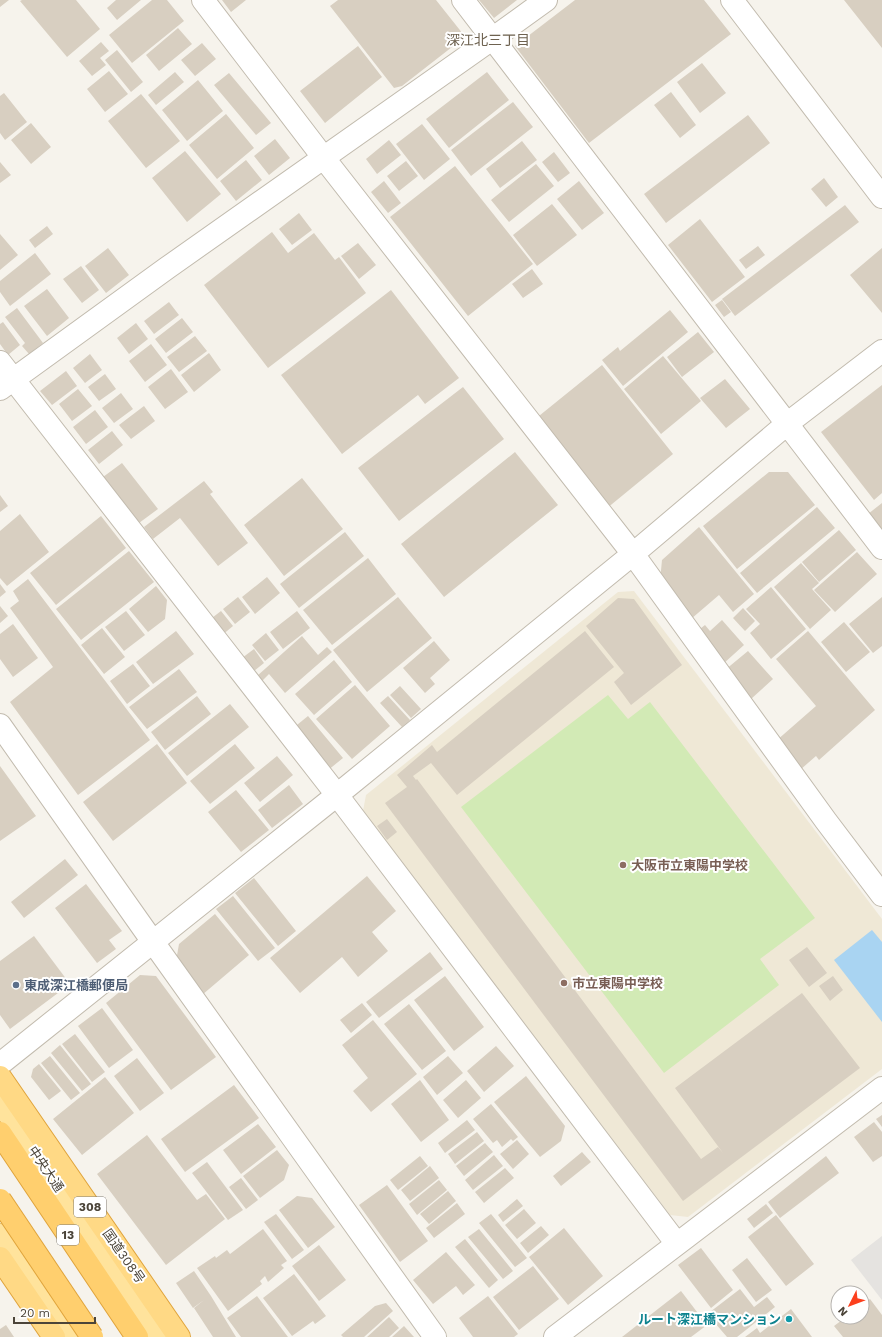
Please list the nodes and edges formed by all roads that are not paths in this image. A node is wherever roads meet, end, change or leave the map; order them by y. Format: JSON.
{"nodes":[{"id":1,"x":203,"y":0,"type":"edge"},
{"id":2,"x":463,"y":0,"type":"edge"},
{"id":3,"x":546,"y":0,"type":"edge"},
{"id":4,"x":732,"y":0,"type":"edge"},
{"id":5,"x":492,"y":39,"type":"junction"},
{"id":6,"x":323,"y":157,"type":"junction"},
{"id":7,"x":882,"y":197,"type":"edge"},
{"id":8,"x":882,"y":351,"type":"edge"},
{"id":9,"x":0,"y":362,"type":"edge"},
{"id":10,"x":7,"y":385,"type":"edge"},
{"id":11,"x":788,"y":423,"type":"junction"},
{"id":12,"x":882,"y":548,"type":"edge"},
{"id":13,"x":632,"y":554,"type":"junction"},
{"id":14,"x":0,"y":725,"type":"edge"},
{"id":15,"x":337,"y":795,"type":"junction"},
{"id":16,"x":882,"y":896,"type":"edge"},
{"id":17,"x":152,"y":942,"type":"junction"},
{"id":18,"x":0,"y":1064,"type":"edge"},
{"id":19,"x":0,"y":1077,"type":"edge"},
{"id":20,"x":882,"y":1088,"type":"edge"},
{"id":21,"x":0,"y":1101,"type":"edge"},
{"id":22,"x":0,"y":1133,"type":"edge"},
{"id":23,"x":0,"y":1200,"type":"edge"},
{"id":24,"x":0,"y":1235,"type":"edge"},
{"id":25,"x":677,"y":1244,"type":"junction"},
{"id":26,"x":0,"y":1258,"type":"edge"},
{"id":27,"x":54,"y":1337,"type":"edge"},
{"id":28,"x":67,"y":1337,"type":"edge"},
{"id":29,"x":92,"y":1337,"type":"edge"},
{"id":30,"x":137,"y":1337,"type":"edge"},
{"id":31,"x":157,"y":1337,"type":"edge"},
{"id":32,"x":179,"y":1337,"type":"edge"},
{"id":33,"x":435,"y":1337,"type":"edge"},
{"id":34,"x":555,"y":1337,"type":"edge"}],
"edges":[{"from":1,"to":6,"type":"street"},
{"from":2,"to":5,"type":"street"},
{"from":3,"to":5,"type":"street"},
{"from":4,"to":7,"type":"street"},
{"from":5,"to":6,"type":"street"},
{"from":5,"to":11,"type":"street"},
{"from":6,"to":10,"type":"street"},
{"from":6,"to":13,"type":"street"},
{"from":8,"to":11,"type":"street"},
{"from":9,"to":10,"type":"street"},
{"from":10,"to":15,"type":"street"},
{"from":11,"to":12,"type":"street"},
{"from":11,"to":13,"type":"street"},
{"from":13,"to":15,"type":"street"},
{"from":13,"to":16,"type":"street"},
{"from":14,"to":17,"type":"street"},
{"from":15,"to":17,"type":"street"},
{"from":15,"to":25,"type":"street"},
{"from":17,"to":18,"type":"street"},
{"from":17,"to":33,"type":"street"},
{"from":19,"to":32,"type":"highway","name":"国道308号","number":"308"},
{"from":20,"to":25,"type":"street"},
{"from":21,"to":31,"type":"main road","name":"中央大通"},
{"from":22,"to":30,"type":"highway","number":"13"},
{"from":23,"to":29,"type":"highway","bridge":true},
{"from":24,"to":28,"type":"main road"},
{"from":25,"to":34,"type":"street"},
{"from":26,"to":27,"type":"highway"}]}
